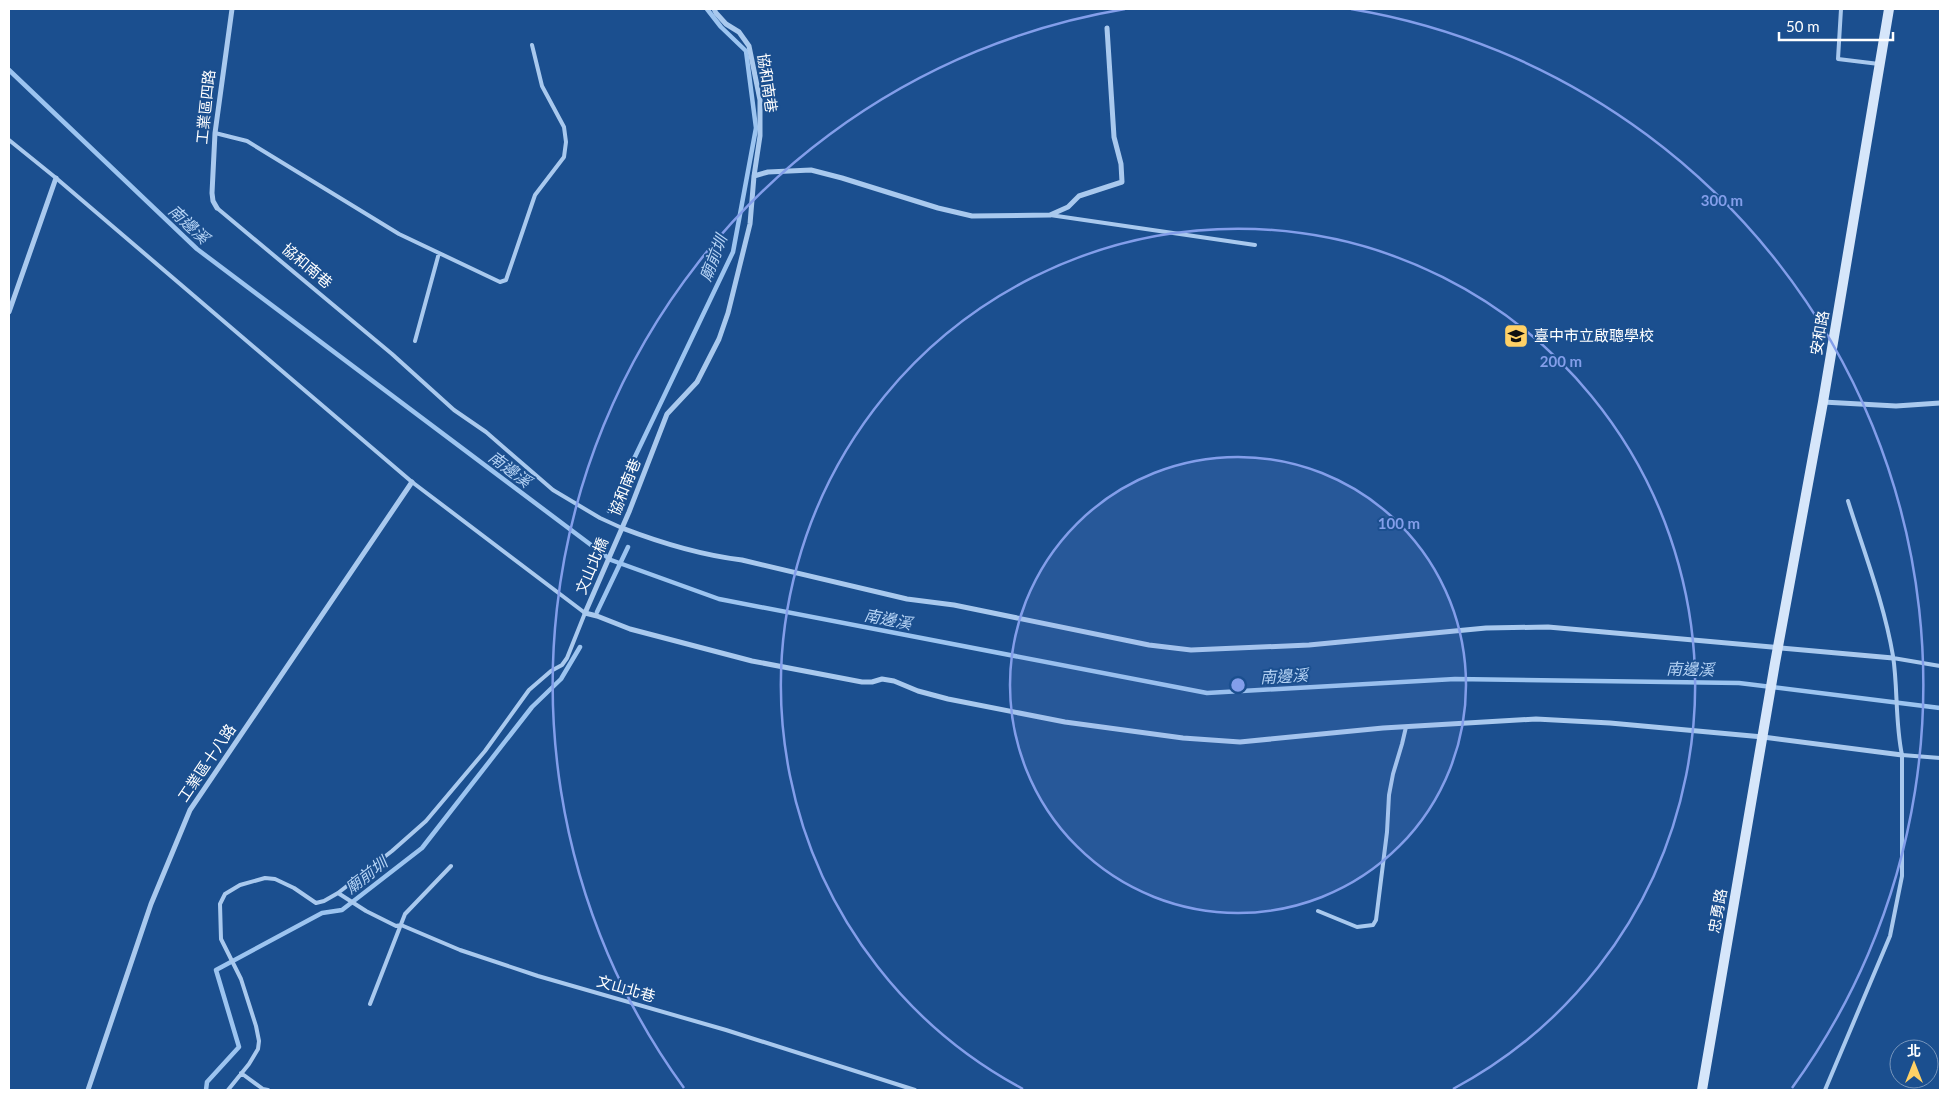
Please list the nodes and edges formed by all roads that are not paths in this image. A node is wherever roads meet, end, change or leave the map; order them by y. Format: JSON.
{"nodes":[{"id":1,"x":232,"y":9,"type":"edge"},
{"id":2,"x":714,"y":9,"type":"edge"},
{"id":3,"x":1841,"y":9,"type":"edge"},
{"id":4,"x":1889,"y":9,"type":"edge"},
{"id":5,"x":1107,"y":28,"type":"dead end"},
{"id":6,"x":532,"y":45,"type":"dead end"},
{"id":7,"x":1879,"y":64,"type":"junction"},
{"id":8,"x":215,"y":133,"type":"junction"},
{"id":9,"x":9,"y":140,"type":"edge"},
{"id":10,"x":754,"y":176,"type":"junction"},
{"id":11,"x":56,"y":178,"type":"junction"},
{"id":12,"x":217,"y":208,"type":"joint"},
{"id":13,"x":1050,"y":215,"type":"junction"},
{"id":14,"x":1255,"y":245,"type":"dead end"},
{"id":15,"x":439,"y":253,"type":"junction"},
{"id":16,"x":9,"y":312,"type":"edge"},
{"id":17,"x":415,"y":341,"type":"dead end"},
{"id":18,"x":1823,"y":402,"type":"junction"},
{"id":19,"x":1940,"y":403,"type":"edge"},
{"id":20,"x":412,"y":482,"type":"junction"},
{"id":21,"x":1848,"y":502,"type":"dead end"},
{"id":22,"x":622,"y":528,"type":"junction"},
{"id":23,"x":585,"y":613,"type":"junction"},
{"id":24,"x":1778,"y":647,"type":"junction"},
{"id":25,"x":1893,"y":658,"type":"junction"},
{"id":26,"x":1776,"y":662,"type":"joint"},
{"id":27,"x":1940,"y":666,"type":"edge"},
{"id":28,"x":1406,"y":727,"type":"junction"},
{"id":29,"x":1763,"y":737,"type":"junction"},
{"id":30,"x":1902,"y":755,"type":"junction"},
{"id":31,"x":1940,"y":758,"type":"edge"},
{"id":32,"x":451,"y":866,"type":"dead end"},
{"id":33,"x":338,"y":893,"type":"junction"},
{"id":34,"x":1318,"y":911,"type":"dead end"},
{"id":35,"x":401,"y":925,"type":"junction"},
{"id":36,"x":370,"y":1004,"type":"dead end"},
{"id":37,"x":241,"y":1073,"type":"junction"},
{"id":38,"x":88,"y":1090,"type":"edge"},
{"id":39,"x":228,"y":1090,"type":"edge"},
{"id":40,"x":268,"y":1090,"type":"edge"},
{"id":41,"x":915,"y":1090,"type":"edge"},
{"id":42,"x":1702,"y":1090,"type":"edge"},
{"id":43,"x":1825,"y":1090,"type":"edge"}],
"edges":[{"from":1,"to":8,"type":"street","name":"工業區四路"},
{"from":2,"to":10,"type":"street","name":"協和南巷"},
{"from":3,"to":7,"type":"lane"},
{"from":4,"to":7,"type":"main road","name":"安和路"},
{"from":5,"to":13,"type":"street"},
{"from":6,"to":15,"type":"lane"},
{"from":7,"to":18,"type":"main road","name":"安和路"},
{"from":8,"to":12,"type":"street","name":"工業區四路"},
{"from":8,"to":15,"type":"lane"},
{"from":9,"to":11,"type":"lane"},
{"from":10,"to":13,"type":"street"},
{"from":10,"to":22,"type":"street","name":"協和南巷"},
{"from":11,"to":16,"type":"street"},
{"from":11,"to":20,"type":"lane"},
{"from":12,"to":22,"type":"lane","name":"協和南巷"},
{"from":13,"to":14,"type":"lane"},
{"from":15,"to":17,"type":"lane"},
{"from":18,"to":19,"type":"street"},
{"from":18,"to":24,"type":"main road","name":"安和路"},
{"from":20,"to":23,"type":"lane"},
{"from":20,"to":38,"type":"street","name":"工業區十八路"},
{"from":21,"to":25,"type":"lane"},
{"from":22,"to":23,"type":"street","name":"文山北橋"},
{"from":22,"to":24,"type":"street"},
{"from":23,"to":28,"type":"street"},
{"from":23,"to":33,"type":"lane"},
{"from":24,"to":25,"type":"street"},
{"from":24,"to":26,"type":"main road","name":"安和路"},
{"from":25,"to":27,"type":"lane"},
{"from":25,"to":30,"type":"lane"},
{"from":26,"to":29,"type":"main road","name":"忠勇路"},
{"from":28,"to":29,"type":"street"},
{"from":28,"to":34,"type":"lane"},
{"from":29,"to":30,"type":"street"},
{"from":29,"to":42,"type":"main road","name":"忠勇路"},
{"from":30,"to":31,"type":"lane"},
{"from":30,"to":43,"type":"lane"},
{"from":32,"to":35,"type":"lane"},
{"from":33,"to":35,"type":"lane","name":"文山北巷"},
{"from":33,"to":37,"type":"lane"},
{"from":35,"to":36,"type":"lane"},
{"from":35,"to":41,"type":"lane","name":"文山北巷"},
{"from":37,"to":39,"type":"lane"},
{"from":37,"to":40,"type":"lane"}]}
